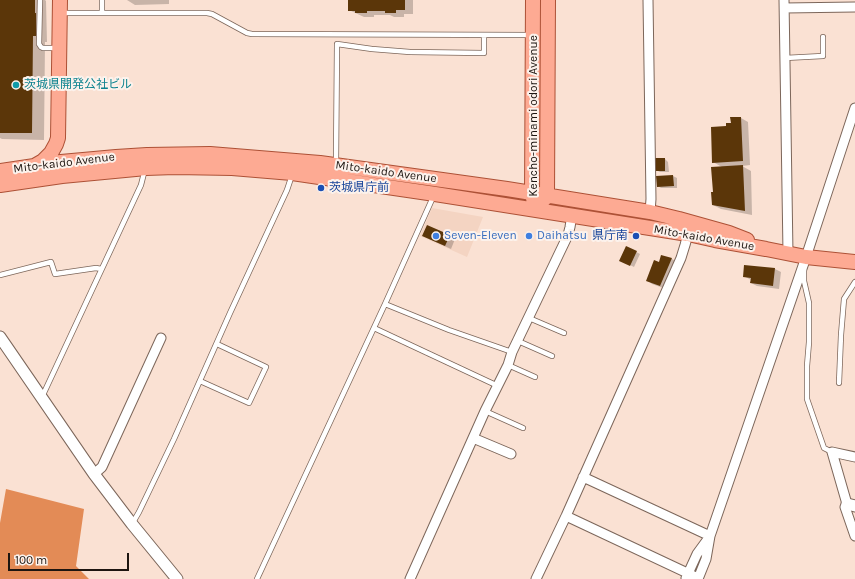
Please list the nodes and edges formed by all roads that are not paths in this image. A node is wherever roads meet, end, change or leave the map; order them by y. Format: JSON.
{"nodes":[{"id":1,"x":40,"y":0,"type":"edge"},
{"id":2,"x":102,"y":0,"type":"edge"},
{"id":3,"x":533,"y":0,"type":"edge"},
{"id":4,"x":548,"y":0,"type":"edge"},
{"id":5,"x":648,"y":0,"type":"edge"},
{"id":6,"x":785,"y":4,"type":"edge"},
{"id":7,"x":60,"y":6,"type":"edge"},
{"id":8,"x":855,"y":7,"type":"edge"},
{"id":9,"x":102,"y":13,"type":"junction"},
{"id":10,"x":484,"y":35,"type":"junction"},
{"id":11,"x":533,"y":35,"type":"junction"},
{"id":12,"x":824,"y":37,"type":"dead end"},
{"id":13,"x":59,"y":48,"type":"junction"},
{"id":14,"x":785,"y":58,"type":"junction"},
{"id":15,"x":855,"y":108,"type":"edge"},
{"id":16,"x":58,"y":138,"type":"junction"},
{"id":17,"x":87,"y":159,"type":"junction"},
{"id":18,"x":336,"y":165,"type":"junction"},
{"id":19,"x":34,"y":166,"type":"junction"},
{"id":20,"x":146,"y":168,"type":"junction"},
{"id":21,"x":309,"y":169,"type":"junction"},
{"id":22,"x":0,"y":171,"type":"edge"},
{"id":23,"x":292,"y":174,"type":"junction"},
{"id":24,"x":0,"y":185,"type":"edge"},
{"id":25,"x":435,"y":194,"type":"junction"},
{"id":26,"x":532,"y":194,"type":"junction"},
{"id":27,"x":547,"y":196,"type":"junction"},
{"id":28,"x":536,"y":210,"type":"junction"},
{"id":29,"x":650,"y":212,"type":"junction"},
{"id":30,"x":572,"y":216,"type":"junction"},
{"id":31,"x":688,"y":234,"type":"junction"},
{"id":32,"x":766,"y":249,"type":"junction"},
{"id":33,"x":788,"y":253,"type":"junction"},
{"id":34,"x":805,"y":260,"type":"junction"},
{"id":35,"x":855,"y":262,"type":"edge"},
{"id":36,"x":102,"y":269,"type":"junction"},
{"id":37,"x":0,"y":276,"type":"edge"},
{"id":38,"x":855,"y":282,"type":"edge"},
{"id":39,"x":385,"y":304,"type":"junction"},
{"id":40,"x":529,"y":318,"type":"junction"},
{"id":41,"x":374,"y":328,"type":"junction"},
{"id":42,"x":564,"y":332,"type":"dead end"},
{"id":43,"x":0,"y":337,"type":"edge"},
{"id":44,"x":161,"y":338,"type":"dead end"},
{"id":45,"x":518,"y":341,"type":"junction"},
{"id":46,"x":217,"y":344,"type":"junction"},
{"id":47,"x":512,"y":352,"type":"junction"},
{"id":48,"x":552,"y":356,"type":"dead end"},
{"id":49,"x":508,"y":365,"type":"junction"},
{"id":50,"x":535,"y":377,"type":"dead end"},
{"id":51,"x":200,"y":381,"type":"junction"},
{"id":52,"x":840,"y":383,"type":"dead end"},
{"id":53,"x":498,"y":386,"type":"junction"},
{"id":54,"x":42,"y":398,"type":"junction"},
{"id":55,"x":485,"y":411,"type":"junction"},
{"id":56,"x":523,"y":428,"type":"dead end"},
{"id":57,"x":473,"y":438,"type":"junction"},
{"id":58,"x":832,"y":452,"type":"junction"},
{"id":59,"x":511,"y":454,"type":"dead end"},
{"id":60,"x":855,"y":457,"type":"edge"},
{"id":61,"x":94,"y":474,"type":"junction"},
{"id":62,"x":583,"y":477,"type":"junction"},
{"id":63,"x":851,"y":505,"type":"edge"},
{"id":64,"x":566,"y":516,"type":"junction"},
{"id":65,"x":132,"y":524,"type":"junction"},
{"id":66,"x":710,"y":536,"type":"junction"},
{"id":67,"x":855,"y":536,"type":"edge"},
{"id":68,"x":687,"y":576,"type":"edge"},
{"id":69,"x":698,"y":578,"type":"edge"},
{"id":70,"x":177,"y":579,"type":"edge"},
{"id":71,"x":257,"y":579,"type":"edge"},
{"id":72,"x":410,"y":579,"type":"edge"},
{"id":73,"x":536,"y":579,"type":"edge"}],
"edges":[{"from":1,"to":13,"type":"lane"},
{"from":2,"to":9,"type":"lane"},
{"from":3,"to":11,"type":"main road","name":"Kencho-minami odori Avenue"},
{"from":4,"to":27,"type":"main road","name":"Kencho-minami odori Avenue"},
{"from":5,"to":29,"type":"street"},
{"from":6,"to":8,"type":"street"},
{"from":6,"to":14,"type":"street"},
{"from":7,"to":9,"type":"lane"},
{"from":7,"to":13,"type":"main road"},
{"from":9,"to":10,"type":"lane"},
{"from":10,"to":11,"type":"lane"},
{"from":10,"to":18,"type":"lane"},
{"from":11,"to":26,"type":"main road","name":"Kencho-minami odori Avenue"},
{"from":12,"to":14,"type":"lane"},
{"from":13,"to":16,"type":"main road"},
{"from":14,"to":33,"type":"street"},
{"from":15,"to":34,"type":"street"},
{"from":16,"to":17,"type":"main road"},
{"from":16,"to":19,"type":"main road"},
{"from":17,"to":19,"type":"main road","name":"Mito-kaido Avenue"},
{"from":17,"to":21,"type":"main road","name":"Mito-kaido Avenue"},
{"from":18,"to":21,"type":"main road","name":"Mito-kaido Avenue"},
{"from":18,"to":26,"type":"main road","name":"Mito-kaido Avenue"},
{"from":19,"to":22,"type":"main road","name":"Mito-kaido Avenue"},
{"from":20,"to":23,"type":"main road","name":"Mito-kaido Avenue"},
{"from":20,"to":24,"type":"main road","name":"Mito-kaido Avenue"},
{"from":20,"to":36,"type":"lane"},
{"from":21,"to":23,"type":"main road","name":"Mito-kaido Avenue"},
{"from":21,"to":25,"type":"main road","name":"Mito-kaido Avenue"},
{"from":23,"to":46,"type":"lane"},
{"from":25,"to":28,"type":"main road","name":"Mito-kaido Avenue"},
{"from":25,"to":39,"type":"lane"},
{"from":26,"to":27,"type":"main road","name":"Mito-kaido Avenue"},
{"from":26,"to":28,"type":"main road","name":"Kencho-minami odori Avenue"},
{"from":27,"to":28,"type":"main road","name":"Kencho-minami odori Avenue"},
{"from":27,"to":29,"type":"main road","name":"Mito-kaido Avenue"},
{"from":28,"to":30,"type":"main road","name":"Mito-kaido Avenue"},
{"from":29,"to":32,"type":"main road","name":"Mito-kaido Avenue"},
{"from":30,"to":31,"type":"main road","name":"Mito-kaido Avenue"},
{"from":30,"to":40,"type":"street"},
{"from":31,"to":32,"type":"main road","name":"Mito-kaido Avenue"},
{"from":31,"to":62,"type":"street"},
{"from":32,"to":33,"type":"main road","name":"Mito-kaido Avenue"},
{"from":33,"to":34,"type":"main road","name":"Mito-kaido Avenue"},
{"from":34,"to":35,"type":"main road","name":"Mito-kaido Avenue"},
{"from":34,"to":58,"type":"lane"},
{"from":34,"to":66,"type":"street"},
{"from":36,"to":37,"type":"lane"},
{"from":36,"to":54,"type":"lane"},
{"from":38,"to":52,"type":"lane"},
{"from":39,"to":41,"type":"lane"},
{"from":39,"to":47,"type":"lane"},
{"from":40,"to":42,"type":"lane"},
{"from":40,"to":45,"type":"street"},
{"from":41,"to":53,"type":"lane"},
{"from":41,"to":71,"type":"lane"},
{"from":43,"to":54,"type":"street"},
{"from":44,"to":61,"type":"street"},
{"from":45,"to":47,"type":"street"},
{"from":45,"to":48,"type":"lane"},
{"from":46,"to":51,"type":"lane"},
{"from":46,"to":51,"type":"lane"},
{"from":47,"to":49,"type":"street"},
{"from":49,"to":50,"type":"lane"},
{"from":49,"to":53,"type":"street"},
{"from":51,"to":65,"type":"lane"},
{"from":53,"to":55,"type":"street"},
{"from":54,"to":61,"type":"street"},
{"from":55,"to":56,"type":"lane"},
{"from":55,"to":57,"type":"street"},
{"from":57,"to":59,"type":"street"},
{"from":57,"to":72,"type":"street"},
{"from":58,"to":60,"type":"street"},
{"from":58,"to":63,"type":"street"},
{"from":61,"to":65,"type":"street"},
{"from":62,"to":64,"type":"street"},
{"from":62,"to":66,"type":"street"},
{"from":63,"to":67,"type":"street"},
{"from":64,"to":68,"type":"street"},
{"from":64,"to":73,"type":"street"},
{"from":65,"to":70,"type":"street"},
{"from":66,"to":68,"type":"street"},
{"from":66,"to":69,"type":"street"},
{"from":68,"to":69,"type":"street"}]}
